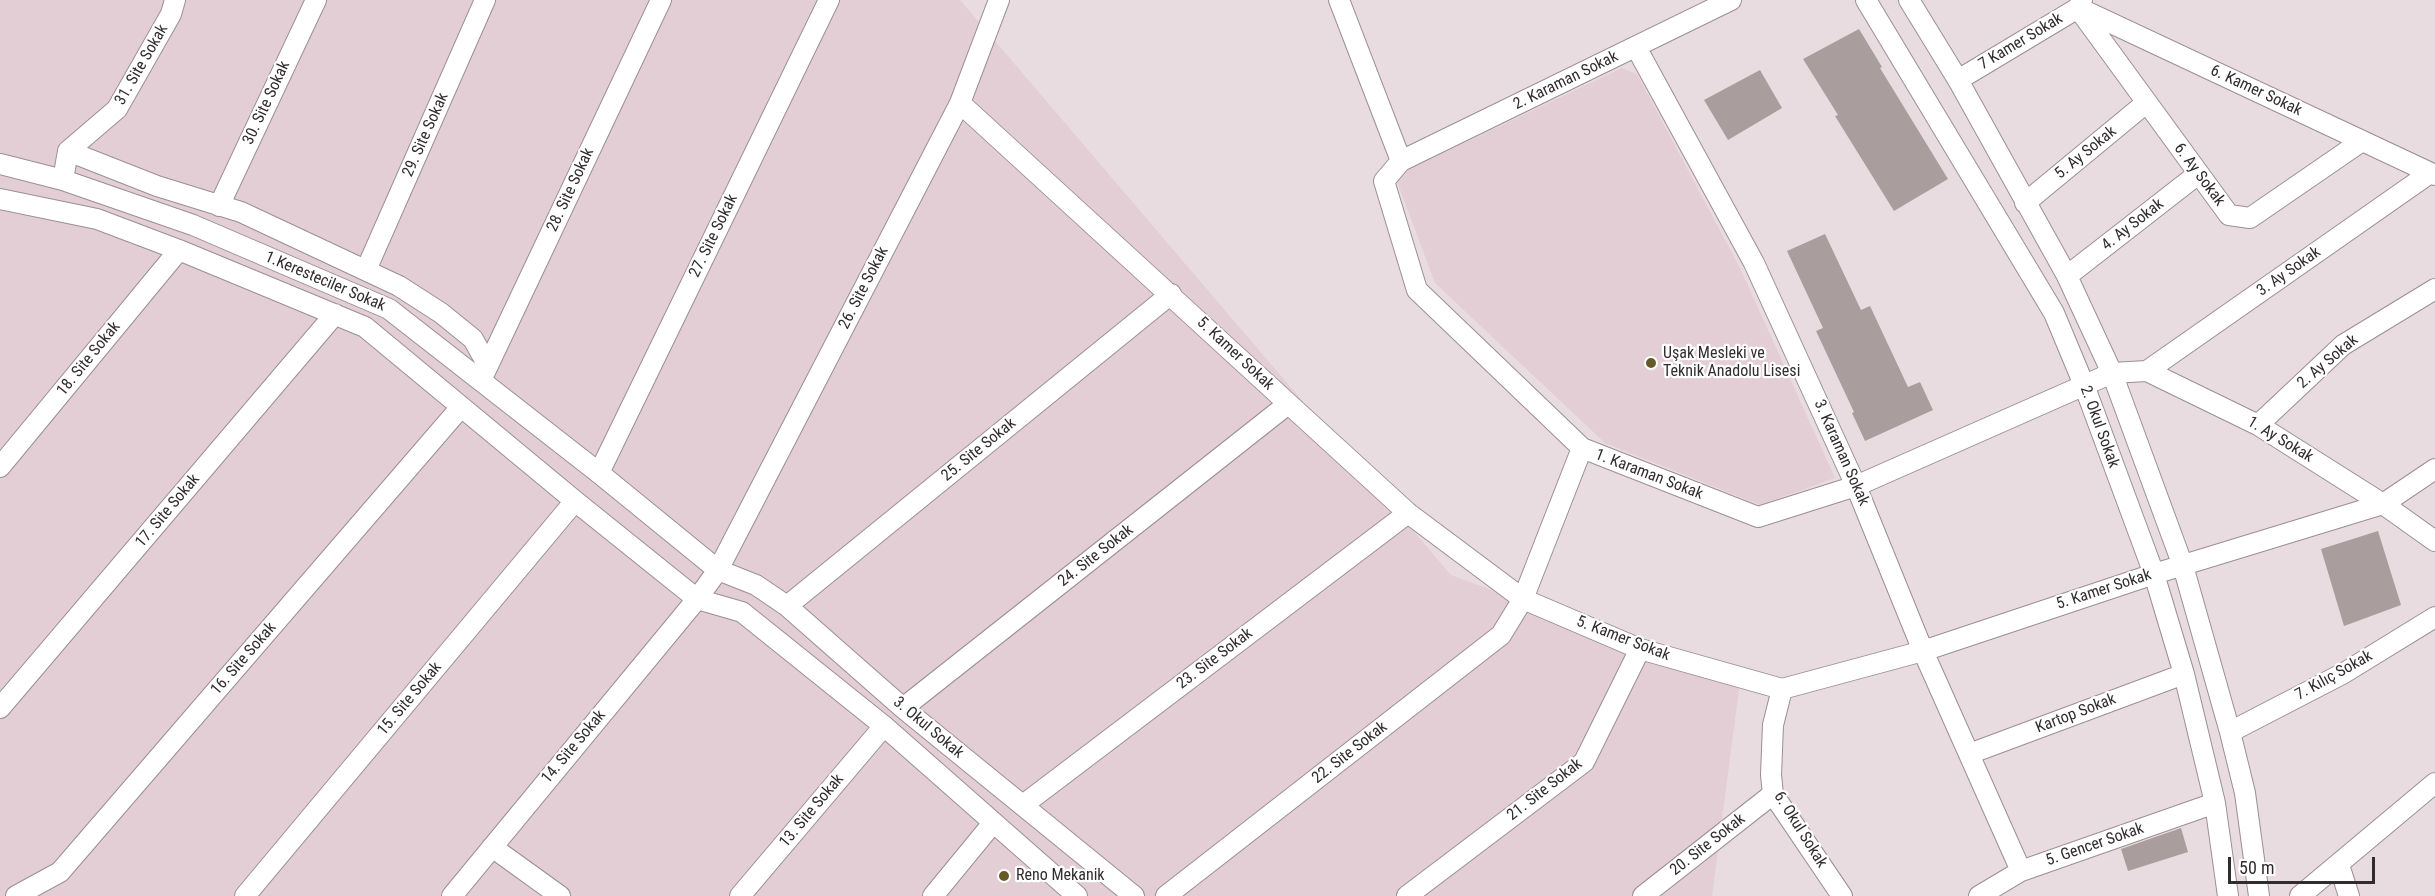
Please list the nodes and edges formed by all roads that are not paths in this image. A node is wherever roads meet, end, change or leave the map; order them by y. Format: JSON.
{"nodes":[{"id":1,"x":175,"y":0,"type":"edge"},
{"id":2,"x":316,"y":0,"type":"edge"},
{"id":3,"x":485,"y":0,"type":"edge"},
{"id":4,"x":661,"y":0,"type":"edge"},
{"id":5,"x":829,"y":0,"type":"edge"},
{"id":6,"x":999,"y":0,"type":"edge"},
{"id":7,"x":1339,"y":0,"type":"edge"},
{"id":8,"x":1731,"y":0,"type":"edge"},
{"id":9,"x":1866,"y":0,"type":"edge"},
{"id":10,"x":1910,"y":0,"type":"edge"},
{"id":11,"x":2080,"y":4,"type":"edge"},
{"id":12,"x":1636,"y":47,"type":"junction"},
{"id":13,"x":1958,"y":80,"type":"junction"},
{"id":14,"x":960,"y":103,"type":"junction"},
{"id":15,"x":2146,"y":103,"type":"junction"},
{"id":16,"x":2361,"y":141,"type":"junction"},
{"id":17,"x":68,"y":151,"type":"junction"},
{"id":18,"x":1401,"y":161,"type":"junction"},
{"id":19,"x":0,"y":164,"type":"edge"},
{"id":20,"x":2198,"y":174,"type":"junction"},
{"id":21,"x":2433,"y":174,"type":"edge"},
{"id":22,"x":63,"y":180,"type":"junction"},
{"id":23,"x":0,"y":198,"type":"edge"},
{"id":24,"x":2025,"y":203,"type":"junction"},
{"id":25,"x":219,"y":206,"type":"junction"},
{"id":26,"x":179,"y":250,"type":"junction"},
{"id":27,"x":366,"y":270,"type":"junction"},
{"id":28,"x":2067,"y":276,"type":"junction"},
{"id":29,"x":2435,"y":289,"type":"edge"},
{"id":30,"x":1171,"y":294,"type":"junction"},
{"id":31,"x":335,"y":314,"type":"junction"},
{"id":32,"x":2147,"y":371,"type":"junction"},
{"id":33,"x":485,"y":373,"type":"junction"},
{"id":34,"x":2112,"y":373,"type":"junction"},
{"id":35,"x":2084,"y":385,"type":"junction"},
{"id":36,"x":1288,"y":404,"type":"junction"},
{"id":37,"x":461,"y":407,"type":"junction"},
{"id":38,"x":2258,"y":425,"type":"junction"},
{"id":39,"x":1582,"y":448,"type":"junction"},
{"id":40,"x":0,"y":467,"type":"edge"},
{"id":41,"x":2435,"y":469,"type":"edge"},
{"id":42,"x":599,"y":473,"type":"junction"},
{"id":43,"x":1856,"y":486,"type":"junction"},
{"id":44,"x":575,"y":501,"type":"junction"},
{"id":45,"x":2383,"y":504,"type":"junction"},
{"id":46,"x":1408,"y":513,"type":"junction"},
{"id":47,"x":2435,"y":541,"type":"edge"},
{"id":48,"x":2183,"y":566,"type":"junction"},
{"id":49,"x":718,"y":570,"type":"junction"},
{"id":50,"x":2154,"y":574,"type":"junction"},
{"id":51,"x":697,"y":599,"type":"junction"},
{"id":52,"x":1523,"y":599,"type":"junction"},
{"id":53,"x":787,"y":606,"type":"junction"},
{"id":54,"x":2435,"y":617,"type":"edge"},
{"id":55,"x":1640,"y":649,"type":"junction"},
{"id":56,"x":1923,"y":651,"type":"junction"},
{"id":57,"x":2184,"y":674,"type":"junction"},
{"id":58,"x":1782,"y":689,"type":"junction"},
{"id":59,"x":0,"y":708,"type":"edge"},
{"id":60,"x":903,"y":708,"type":"junction"},
{"id":61,"x":884,"y":726,"type":"junction"},
{"id":62,"x":2230,"y":732,"type":"junction"},
{"id":63,"x":1969,"y":754,"type":"junction"},
{"id":64,"x":2435,"y":783,"type":"edge"},
{"id":65,"x":1773,"y":794,"type":"junction"},
{"id":66,"x":2215,"y":803,"type":"junction"},
{"id":67,"x":1023,"y":805,"type":"junction"},
{"id":68,"x":993,"y":823,"type":"junction"},
{"id":69,"x":492,"y":847,"type":"junction"},
{"id":70,"x":2339,"y":865,"type":"junction"},
{"id":71,"x":2021,"y":871,"type":"junction"},
{"id":72,"x":16,"y":896,"type":"edge"},
{"id":73,"x":244,"y":896,"type":"edge"},
{"id":74,"x":452,"y":896,"type":"edge"},
{"id":75,"x":560,"y":896,"type":"edge"},
{"id":76,"x":740,"y":896,"type":"edge"},
{"id":77,"x":933,"y":896,"type":"edge"},
{"id":78,"x":1077,"y":896,"type":"edge"},
{"id":79,"x":1134,"y":896,"type":"edge"},
{"id":80,"x":1166,"y":896,"type":"edge"},
{"id":81,"x":1407,"y":896,"type":"edge"},
{"id":82,"x":1643,"y":896,"type":"edge"},
{"id":83,"x":1842,"y":896,"type":"edge"},
{"id":84,"x":1979,"y":896,"type":"edge"},
{"id":85,"x":2228,"y":896,"type":"edge"},
{"id":86,"x":2259,"y":896,"type":"edge"},
{"id":87,"x":2300,"y":896,"type":"edge"},
{"id":88,"x":2349,"y":896,"type":"edge"}],
"edges":[{"from":1,"to":17,"type":"street","name":"31. Site Sokak"},
{"from":2,"to":25,"type":"street","name":"30. Site Sokak"},
{"from":3,"to":27,"type":"street","name":"29. Site Sokak"},
{"from":4,"to":33,"type":"street","name":"28. Site Sokak"},
{"from":5,"to":42,"type":"street","name":"27. Site Sokak"},
{"from":6,"to":14,"type":"street","name":"26. Site Sokak"},
{"from":7,"to":18,"type":"street"},
{"from":8,"to":12,"type":"street","name":"2. Karaman Sokak"},
{"from":9,"to":35,"type":"street","name":"2. Okul Sokak"},
{"from":10,"to":13,"type":"street","name":"2. Okul Sokak"},
{"from":11,"to":13,"type":"street","name":"7 Kamer Sokak"},
{"from":11,"to":15,"type":"street","name":"6. Ay Sokak"},
{"from":11,"to":16,"type":"street","name":"6. Kamer Sokak"},
{"from":12,"to":18,"type":"street","name":"2. Karaman Sokak"},
{"from":12,"to":43,"type":"street","name":"3. Karaman Sokak"},
{"from":13,"to":24,"type":"street","name":"2. Okul Sokak"},
{"from":14,"to":30,"type":"street","name":"5. Kamer Sokak"},
{"from":14,"to":49,"type":"street","name":"26. Site Sokak"},
{"from":15,"to":20,"type":"street","name":"6. Ay Sokak"},
{"from":15,"to":24,"type":"street","name":"5. Ay Sokak"},
{"from":16,"to":20,"type":"street","name":"6. Ay Sokak"},
{"from":16,"to":21,"type":"street","name":"6. Kamer Sokak"},
{"from":17,"to":22,"type":"street"},
{"from":17,"to":25,"type":"street"},
{"from":18,"to":39,"type":"street","name":"1. Karaman Sokak"},
{"from":19,"to":22,"type":"street","name":"1.Keresteciler Sokak"},
{"from":20,"to":28,"type":"street","name":"4. Ay Sokak"},
{"from":21,"to":32,"type":"street","name":"3. Ay Sokak"},
{"from":22,"to":33,"type":"street","name":"1.Keresteciler Sokak"},
{"from":23,"to":26,"type":"street","name":"1.Keresteciler Sokak"},
{"from":24,"to":28,"type":"street","name":"2. Okul Sokak"},
{"from":25,"to":27,"type":"street"},
{"from":26,"to":31,"type":"street","name":"1.Keresteciler Sokak"},
{"from":26,"to":40,"type":"street","name":"18. Site Sokak"},
{"from":27,"to":33,"type":"street"},
{"from":28,"to":34,"type":"street","name":"2. Okul Sokak"},
{"from":29,"to":38,"type":"street","name":"2. Ay Sokak"},
{"from":30,"to":36,"type":"street","name":"5. Kamer Sokak"},
{"from":30,"to":53,"type":"street","name":"25. Site Sokak"},
{"from":31,"to":37,"type":"street","name":"1.Keresteciler Sokak"},
{"from":31,"to":59,"type":"street","name":"17. Site Sokak"},
{"from":32,"to":34,"type":"street","name":"1. Ay Sokak"},
{"from":32,"to":38,"type":"street","name":"1. Ay Sokak"},
{"from":33,"to":42,"type":"street","name":"1.Keresteciler Sokak"},
{"from":34,"to":35,"type":"street","name":"1. Karaman Sokak"},
{"from":34,"to":48,"type":"street","name":"2. Okul Sokak"},
{"from":35,"to":43,"type":"street","name":"1. Karaman Sokak"},
{"from":35,"to":50,"type":"street","name":"2. Okul Sokak"},
{"from":36,"to":46,"type":"street","name":"5. Kamer Sokak"},
{"from":36,"to":60,"type":"street","name":"24. Site Sokak"},
{"from":37,"to":44,"type":"street","name":"1.Keresteciler Sokak"},
{"from":37,"to":72,"type":"street","name":"16. Site Sokak"},
{"from":38,"to":45,"type":"street","name":"1. Ay Sokak"},
{"from":39,"to":43,"type":"street","name":"1. Karaman Sokak"},
{"from":39,"to":52,"type":"street","name":"22. Site Sokak"},
{"from":41,"to":45,"type":"street","name":"5. Kamer Sokak"},
{"from":42,"to":49,"type":"street","name":"1.Keresteciler Sokak"},
{"from":43,"to":56,"type":"street","name":"3. Karaman Sokak"},
{"from":44,"to":51,"type":"street","name":"1.Keresteciler Sokak"},
{"from":44,"to":73,"type":"street","name":"15. Site Sokak"},
{"from":45,"to":47,"type":"street","name":"1. Ay Sokak"},
{"from":45,"to":48,"type":"street","name":"5. Kamer Sokak"},
{"from":46,"to":52,"type":"street","name":"5. Kamer Sokak"},
{"from":46,"to":67,"type":"street","name":"23. Site Sokak"},
{"from":48,"to":50,"type":"street","name":"5. Kamer Sokak"},
{"from":48,"to":62,"type":"street","name":"2. Okul Sokak"},
{"from":49,"to":51,"type":"street","name":"26. Site Sokak"},
{"from":49,"to":53,"type":"street","name":"3. Okul Sokak"},
{"from":50,"to":56,"type":"street","name":"5. Kamer Sokak"},
{"from":50,"to":57,"type":"street","name":"2. Okul Sokak"},
{"from":51,"to":61,"type":"street","name":"3. Okul Sokak"},
{"from":51,"to":69,"type":"street","name":"14. Site Sokak"},
{"from":52,"to":55,"type":"street","name":"5. Kamer Sokak"},
{"from":52,"to":80,"type":"street","name":"22. Site Sokak"},
{"from":53,"to":60,"type":"street","name":"3. Okul Sokak"},
{"from":54,"to":62,"type":"street","name":"7. Kılıç Sokak"},
{"from":55,"to":58,"type":"street","name":"5. Kamer Sokak"},
{"from":55,"to":81,"type":"street","name":"21. Site Sokak"},
{"from":56,"to":58,"type":"street","name":"5. Kamer Sokak"},
{"from":56,"to":63,"type":"street","name":"3. Karaman Sokak"},
{"from":57,"to":63,"type":"street","name":"Kartop Sokak"},
{"from":57,"to":66,"type":"street","name":"2. Okul Sokak"},
{"from":58,"to":65,"type":"street","name":"6. Okul Sokak"},
{"from":60,"to":67,"type":"street","name":"3. Okul Sokak"},
{"from":61,"to":68,"type":"street","name":"3. Okul Sokak"},
{"from":61,"to":76,"type":"street","name":"13. Site Sokak"},
{"from":62,"to":86,"type":"street","name":"2. Okul Sokak"},
{"from":63,"to":71,"type":"street","name":"3. Karaman Sokak"},
{"from":64,"to":70,"type":"street"},
{"from":65,"to":82,"type":"street","name":"20. Site Sokak"},
{"from":65,"to":83,"type":"street","name":"6. Okul Sokak"},
{"from":66,"to":71,"type":"street","name":"5. Gencer Sokak"},
{"from":66,"to":85,"type":"street","name":"2. Okul Sokak"},
{"from":67,"to":79,"type":"street","name":"3. Okul Sokak"},
{"from":68,"to":77,"type":"street"},
{"from":68,"to":78,"type":"street","name":"3. Okul Sokak"},
{"from":69,"to":74,"type":"street","name":"14. Site Sokak"},
{"from":69,"to":75,"type":"street"},
{"from":70,"to":87,"type":"street"},
{"from":70,"to":88,"type":"street"},
{"from":71,"to":84,"type":"street","name":"5. Gencer Sokak"}]}
